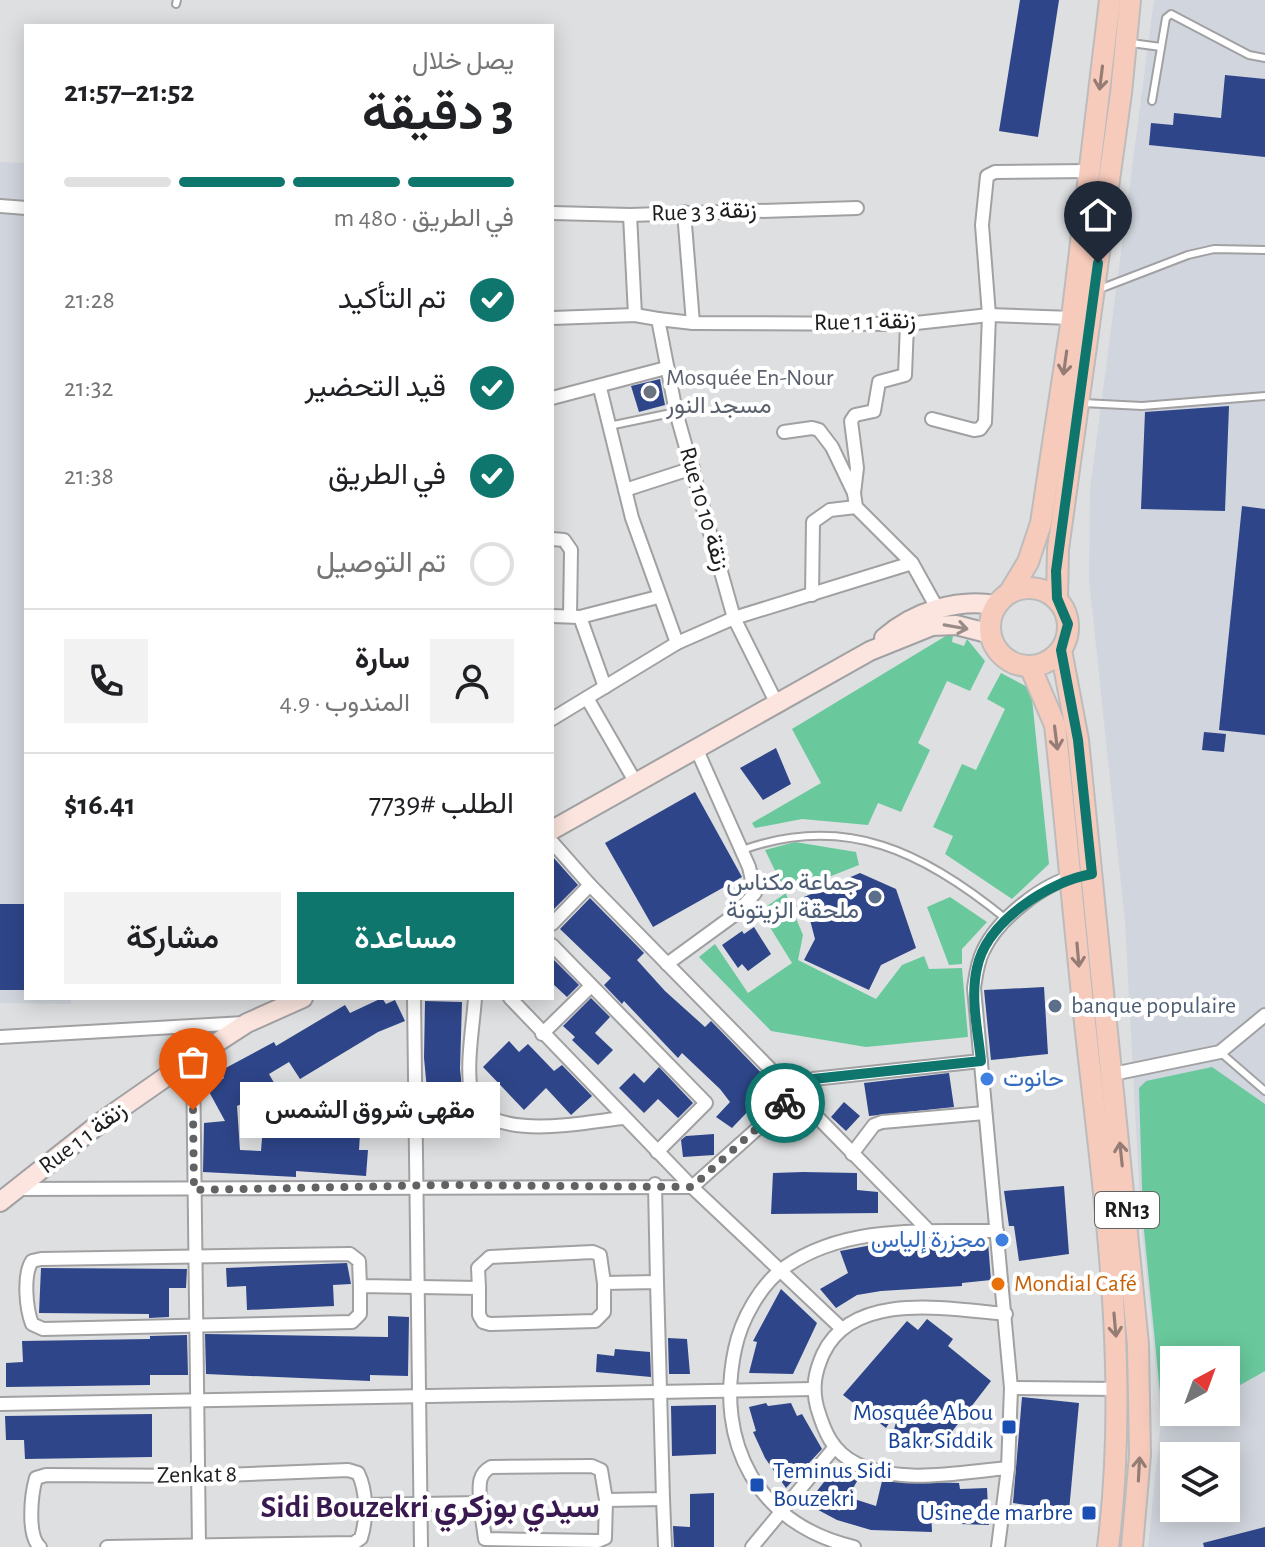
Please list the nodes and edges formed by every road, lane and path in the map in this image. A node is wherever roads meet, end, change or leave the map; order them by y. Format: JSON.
{"nodes":[{"id":1,"x":1110,"y":0,"type":"edge"},
{"id":2,"x":1130,"y":0,"type":"edge"},
{"id":3,"x":1128,"y":42,"type":"junction"},
{"id":4,"x":1161,"y":47,"type":"junction"},
{"id":5,"x":1265,"y":58,"type":"edge"},
{"id":6,"x":1152,"y":101,"type":"dead end"},
{"id":7,"x":1090,"y":171,"type":"junction"},
{"id":8,"x":0,"y":206,"type":"edge"},
{"id":9,"x":24,"y":208,"type":"edge"},
{"id":10,"x":857,"y":208,"type":"dead end"},
{"id":11,"x":684,"y":212,"type":"junction"},
{"id":12,"x":554,"y":213,"type":"edge"},
{"id":13,"x":630,"y":215,"type":"junction"},
{"id":14,"x":1265,"y":250,"type":"edge"},
{"id":15,"x":1094,"y":291,"type":"junction"},
{"id":16,"x":989,"y":315,"type":"junction"},
{"id":17,"x":647,"y":317,"type":"junction"},
{"id":18,"x":554,"y":318,"type":"edge"},
{"id":19,"x":1072,"y":318,"type":"junction"},
{"id":20,"x":693,"y":323,"type":"junction"},
{"id":21,"x":907,"y":324,"type":"junction"},
{"id":22,"x":666,"y":368,"type":"junction"},
{"id":23,"x":600,"y":388,"type":"junction"},
{"id":24,"x":1265,"y":396,"type":"edge"},
{"id":25,"x":554,"y":398,"type":"edge"},
{"id":26,"x":1069,"y":401,"type":"junction"},
{"id":27,"x":676,"y":412,"type":"junction"},
{"id":28,"x":932,"y":419,"type":"dead end"},
{"id":29,"x":609,"y":426,"type":"junction"},
{"id":30,"x":784,"y":432,"type":"dead end"},
{"id":31,"x":693,"y":468,"type":"junction"},
{"id":32,"x":625,"y":490,"type":"junction"},
{"id":33,"x":854,"y":493,"type":"junction"},
{"id":34,"x":856,"y":507,"type":"junction"},
{"id":35,"x":554,"y":539,"type":"edge"},
{"id":36,"x":912,"y":563,"type":"junction"},
{"id":37,"x":812,"y":595,"type":"junction"},
{"id":38,"x":658,"y":597,"type":"junction"},
{"id":39,"x":1003,"y":598,"type":"junction"},
{"id":40,"x":1057,"y":598,"type":"junction"},
{"id":41,"x":937,"y":608,"type":"junction"},
{"id":42,"x":554,"y":616,"type":"edge"},
{"id":43,"x":575,"y":616,"type":"junction"},
{"id":44,"x":734,"y":618,"type":"junction"},
{"id":45,"x":991,"y":634,"type":"junction"},
{"id":46,"x":677,"y":643,"type":"junction"},
{"id":47,"x":1061,"y":650,"type":"junction"},
{"id":48,"x":870,"y":651,"type":"junction"},
{"id":49,"x":1030,"y":666,"type":"junction"},
{"id":50,"x":605,"y":687,"type":"junction"},
{"id":51,"x":587,"y":698,"type":"junction"},
{"id":52,"x":776,"y":702,"type":"junction"},
{"id":53,"x":554,"y":718,"type":"edge"},
{"id":54,"x":696,"y":748,"type":"junction"},
{"id":55,"x":636,"y":783,"type":"junction"},
{"id":56,"x":554,"y":829,"type":"edge"},
{"id":57,"x":554,"y":844,"type":"edge"},
{"id":58,"x":742,"y":850,"type":"junction"},
{"id":59,"x":1092,"y":874,"type":"junction"},
{"id":60,"x":1071,"y":877,"type":"junction"},
{"id":61,"x":590,"y":885,"type":"junction"},
{"id":62,"x":1008,"y":920,"type":"junction"},
{"id":63,"x":554,"y":922,"type":"edge"},
{"id":64,"x":554,"y":947,"type":"edge"},
{"id":65,"x":667,"y":964,"type":"junction"},
{"id":66,"x":591,"y":986,"type":"junction"},
{"id":67,"x":299,"y":1000,"type":"edge"},
{"id":68,"x":414,"y":1000,"type":"edge"},
{"id":69,"x":475,"y":1000,"type":"edge"},
{"id":70,"x":512,"y":1000,"type":"edge"},
{"id":71,"x":1265,"y":1015,"type":"edge"},
{"id":72,"x":247,"y":1023,"type":"junction"},
{"id":73,"x":542,"y":1034,"type":"junction"},
{"id":74,"x":0,"y":1037,"type":"edge"},
{"id":75,"x":1220,"y":1052,"type":"junction"},
{"id":76,"x":193,"y":1058,"type":"junction"},
{"id":77,"x":981,"y":1061,"type":"junction"},
{"id":78,"x":1113,"y":1074,"type":"junction"},
{"id":79,"x":1091,"y":1077,"type":"junction"},
{"id":80,"x":1265,"y":1091,"type":"edge"},
{"id":81,"x":793,"y":1095,"type":"junction"},
{"id":82,"x":985,"y":1113,"type":"junction"},
{"id":83,"x":623,"y":1118,"type":"junction"},
{"id":84,"x":657,"y":1152,"type":"junction"},
{"id":85,"x":852,"y":1154,"type":"junction"},
{"id":86,"x":655,"y":1184,"type":"junction"},
{"id":87,"x":416,"y":1185,"type":"junction"},
{"id":88,"x":692,"y":1187,"type":"junction"},
{"id":89,"x":16,"y":1189,"type":"junction"},
{"id":90,"x":194,"y":1190,"type":"junction"},
{"id":91,"x":0,"y":1202,"type":"edge"},
{"id":92,"x":929,"y":1231,"type":"junction"},
{"id":93,"x":997,"y":1231,"type":"junction"},
{"id":94,"x":196,"y":1256,"type":"junction"},
{"id":95,"x":782,"y":1269,"type":"junction"},
{"id":96,"x":657,"y":1282,"type":"junction"},
{"id":97,"x":604,"y":1283,"type":"junction"},
{"id":98,"x":360,"y":1286,"type":"junction"},
{"id":99,"x":416,"y":1288,"type":"junction"},
{"id":100,"x":479,"y":1288,"type":"junction"},
{"id":101,"x":1006,"y":1314,"type":"junction"},
{"id":102,"x":197,"y":1324,"type":"junction"},
{"id":103,"x":840,"y":1327,"type":"junction"},
{"id":104,"x":1011,"y":1388,"type":"junction"},
{"id":105,"x":813,"y":1389,"type":"junction"},
{"id":106,"x":1119,"y":1389,"type":"junction"},
{"id":107,"x":729,"y":1390,"type":"junction"},
{"id":108,"x":661,"y":1391,"type":"junction"},
{"id":109,"x":419,"y":1395,"type":"junction"},
{"id":110,"x":198,"y":1403,"type":"junction"},
{"id":111,"x":0,"y":1404,"type":"edge"},
{"id":112,"x":834,"y":1448,"type":"junction"},
{"id":113,"x":1008,"y":1468,"type":"junction"},
{"id":114,"x":199,"y":1476,"type":"junction"},
{"id":115,"x":663,"y":1499,"type":"junction"},
{"id":116,"x":606,"y":1500,"type":"junction"},
{"id":117,"x":480,"y":1503,"type":"junction"},
{"id":118,"x":421,"y":1504,"type":"junction"},
{"id":119,"x":364,"y":1505,"type":"junction"},
{"id":120,"x":781,"y":1513,"type":"junction"},
{"id":121,"x":199,"y":1546,"type":"edge"},
{"id":122,"x":40,"y":1547,"type":"edge"},
{"id":123,"x":107,"y":1547,"type":"edge"},
{"id":124,"x":421,"y":1547,"type":"edge"},
{"id":125,"x":665,"y":1547,"type":"edge"},
{"id":126,"x":752,"y":1547,"type":"edge"},
{"id":127,"x":854,"y":1547,"type":"edge"},
{"id":128,"x":998,"y":1547,"type":"edge"},
{"id":129,"x":1108,"y":1547,"type":"edge"},
{"id":130,"x":1132,"y":1547,"type":"edge"}],
"edges":[{"from":1,"to":7,"type":"main road","number":"RN13","one_way":true},
{"from":2,"to":3,"type":"main road","number":"RN13"},
{"from":3,"to":4,"type":"lane"},
{"from":3,"to":15,"type":"main road","number":"RN13"},
{"from":4,"to":5,"type":"lane"},
{"from":4,"to":6,"type":"lane"},
{"from":7,"to":16,"type":"street"},
{"from":7,"to":19,"type":"main road","number":"RN13"},
{"from":8,"to":9,"type":"street"},
{"from":10,"to":11,"type":"street","name":"Rue 3 زنقة 3"},
{"from":11,"to":13,"type":"street","name":"Rue 3 زنقة 3"},
{"from":11,"to":20,"type":"street"},
{"from":12,"to":13,"type":"street","name":"Rue 3 زنقة 3"},
{"from":13,"to":17,"type":"street","name":"Rue 10 زنقة 10"},
{"from":14,"to":15,"type":"lane"},
{"from":15,"to":26,"type":"main road","number":"RN13"},
{"from":16,"to":19,"type":"street","name":"Rue 1 زنقة 1"},
{"from":16,"to":21,"type":"street","name":"Rue 1 زنقة 1"},
{"from":16,"to":28,"type":"street"},
{"from":17,"to":18,"type":"street","name":"Rue 1 زنقة 1"},
{"from":17,"to":20,"type":"street","name":"Rue 1 زنقة 1"},
{"from":17,"to":22,"type":"street","name":"Rue 10 زنقة 10"},
{"from":19,"to":26,"type":"main road","number":"RN13","one_way":true},
{"from":20,"to":21,"type":"street","name":"Rue 1 زنقة 1"},
{"from":21,"to":33,"type":"street"},
{"from":22,"to":23,"type":"street"},
{"from":22,"to":27,"type":"street","name":"Rue 10 زنقة 10"},
{"from":23,"to":25,"type":"street"},
{"from":23,"to":29,"type":"street"},
{"from":24,"to":26,"type":"lane"},
{"from":26,"to":39,"type":"main road","number":"RN13"},
{"from":26,"to":40,"type":"main road","number":"RN13"},
{"from":27,"to":29,"type":"lane"},
{"from":27,"to":31,"type":"street","name":"Rue 10 زنقة 10"},
{"from":29,"to":32,"type":"street"},
{"from":30,"to":33,"type":"street"},
{"from":31,"to":32,"type":"street"},
{"from":31,"to":44,"type":"street","name":"Rue 10 زنقة 10"},
{"from":32,"to":38,"type":"street"},
{"from":33,"to":34,"type":"street"},
{"from":34,"to":36,"type":"street"},
{"from":34,"to":37,"type":"street"},
{"from":35,"to":43,"type":"street"},
{"from":36,"to":37,"type":"street"},
{"from":36,"to":41,"type":"street"},
{"from":37,"to":44,"type":"street"},
{"from":38,"to":43,"type":"street"},
{"from":38,"to":46,"type":"street"},
{"from":39,"to":40,"type":"main road"},
{"from":39,"to":41,"type":"street"},
{"from":39,"to":45,"type":"main road","number":"RN13"},
{"from":40,"to":47,"type":"main road","number":"RN13"},
{"from":41,"to":48,"type":"street"},
{"from":42,"to":43,"type":"street"},
{"from":43,"to":50,"type":"street"},
{"from":44,"to":46,"type":"street"},
{"from":44,"to":52,"type":"street","name":"Rue 10 زنقة 10"},
{"from":48,"to":45,"type":"street","one_way":true},
{"from":45,"to":49,"type":"main road"},
{"from":46,"to":50,"type":"street"},
{"from":47,"to":49,"type":"main road"},
{"from":47,"to":59,"type":"main road","number":"RN13"},
{"from":48,"to":52,"type":"street"},
{"from":49,"to":60,"type":"main road","number":"RN13","one_way":true},
{"from":50,"to":51,"type":"street"},
{"from":51,"to":53,"type":"street"},
{"from":51,"to":55,"type":"street"},
{"from":52,"to":54,"type":"street"},
{"from":54,"to":55,"type":"street"},
{"from":54,"to":58,"type":"street"},
{"from":55,"to":56,"type":"street"},
{"from":57,"to":61,"type":"street"},
{"from":58,"to":62,"type":"lane"},
{"from":58,"to":65,"type":"street"},
{"from":59,"to":60,"type":"street"},
{"from":59,"to":78,"type":"main road","number":"RN13"},
{"from":60,"to":62,"type":"street"},
{"from":60,"to":79,"type":"main road","number":"RN13","one_way":true},
{"from":61,"to":63,"type":"street"},
{"from":61,"to":65,"type":"street"},
{"from":62,"to":77,"type":"street"},
{"from":64,"to":66,"type":"street"},
{"from":65,"to":81,"type":"street"},
{"from":66,"to":73,"type":"street"},
{"from":66,"to":84,"type":"street"},
{"from":67,"to":72,"type":"street","name":"Rue 1 زنقة 1"},
{"from":68,"to":87,"type":"street"},
{"from":69,"to":83,"type":"street"},
{"from":70,"to":73,"type":"street"},
{"from":71,"to":75,"type":"street"},
{"from":72,"to":74,"type":"street"},
{"from":72,"to":76,"type":"street","name":"Rue 1 زنقة 1"},
{"from":73,"to":83,"type":"street"},
{"from":75,"to":78,"type":"street"},
{"from":75,"to":80,"type":"lane"},
{"from":76,"to":89,"type":"street","name":"Rue 1 زنقة 1"},
{"from":76,"to":90,"type":"street"},
{"from":77,"to":81,"type":"street"},
{"from":77,"to":82,"type":"street"},
{"from":78,"to":79,"type":"street"},
{"from":130,"to":78,"type":"main road","number":"RN13","one_way":true},
{"from":79,"to":106,"type":"main road","number":"RN13","one_way":true},
{"from":81,"to":85,"type":"street"},
{"from":81,"to":88,"type":"street"},
{"from":82,"to":85,"type":"street"},
{"from":82,"to":93,"type":"street"},
{"from":83,"to":84,"type":"street"},
{"from":84,"to":88,"type":"street"},
{"from":85,"to":92,"type":"street"},
{"from":86,"to":87,"type":"street"},
{"from":86,"to":88,"type":"street"},
{"from":86,"to":96,"type":"street"},
{"from":87,"to":90,"type":"street"},
{"from":87,"to":99,"type":"street"},
{"from":88,"to":95,"type":"street"},
{"from":89,"to":90,"type":"street"},
{"from":89,"to":91,"type":"street","name":"Rue 1 زنقة 1"},
{"from":90,"to":94,"type":"street"},
{"from":92,"to":93,"type":"street"},
{"from":92,"to":95,"type":"street"},
{"from":93,"to":101,"type":"street"},
{"from":94,"to":98,"type":"street"},
{"from":94,"to":102,"type":"street"},
{"from":94,"to":102,"type":"street"},
{"from":95,"to":103,"type":"street"},
{"from":95,"to":107,"type":"street"},
{"from":96,"to":97,"type":"street"},
{"from":96,"to":108,"type":"street"},
{"from":97,"to":100,"type":"street"},
{"from":97,"to":100,"type":"street"},
{"from":98,"to":99,"type":"street"},
{"from":98,"to":102,"type":"street"},
{"from":99,"to":100,"type":"street"},
{"from":99,"to":109,"type":"street"},
{"from":101,"to":103,"type":"street"},
{"from":101,"to":104,"type":"street"},
{"from":102,"to":110,"type":"street"},
{"from":103,"to":105,"type":"street"},
{"from":104,"to":106,"type":"street"},
{"from":104,"to":113,"type":"street"},
{"from":105,"to":107,"type":"street"},
{"from":105,"to":112,"type":"street"},
{"from":106,"to":129,"type":"main road","number":"RN13"},
{"from":107,"to":108,"type":"street"},
{"from":107,"to":120,"type":"street"},
{"from":108,"to":109,"type":"street"},
{"from":108,"to":115,"type":"street"},
{"from":109,"to":110,"type":"street"},
{"from":109,"to":118,"type":"street"},
{"from":110,"to":111,"type":"street"},
{"from":110,"to":114,"type":"street"},
{"from":112,"to":113,"type":"street"},
{"from":112,"to":120,"type":"street"},
{"from":113,"to":128,"type":"street"},
{"from":114,"to":119,"type":"street","name":"Zenkat 8"},
{"from":114,"to":121,"type":"street"},
{"from":114,"to":122,"type":"street","name":"Zenkat 8"},
{"from":115,"to":116,"type":"street"},
{"from":115,"to":125,"type":"street"},
{"from":116,"to":117,"type":"street"},
{"from":116,"to":117,"type":"street"},
{"from":117,"to":118,"type":"street"},
{"from":118,"to":119,"type":"street"},
{"from":118,"to":124,"type":"street"},
{"from":119,"to":121,"type":"street"},
{"from":120,"to":126,"type":"street"},
{"from":120,"to":127,"type":"street"},
{"from":121,"to":123,"type":"street"}]}
